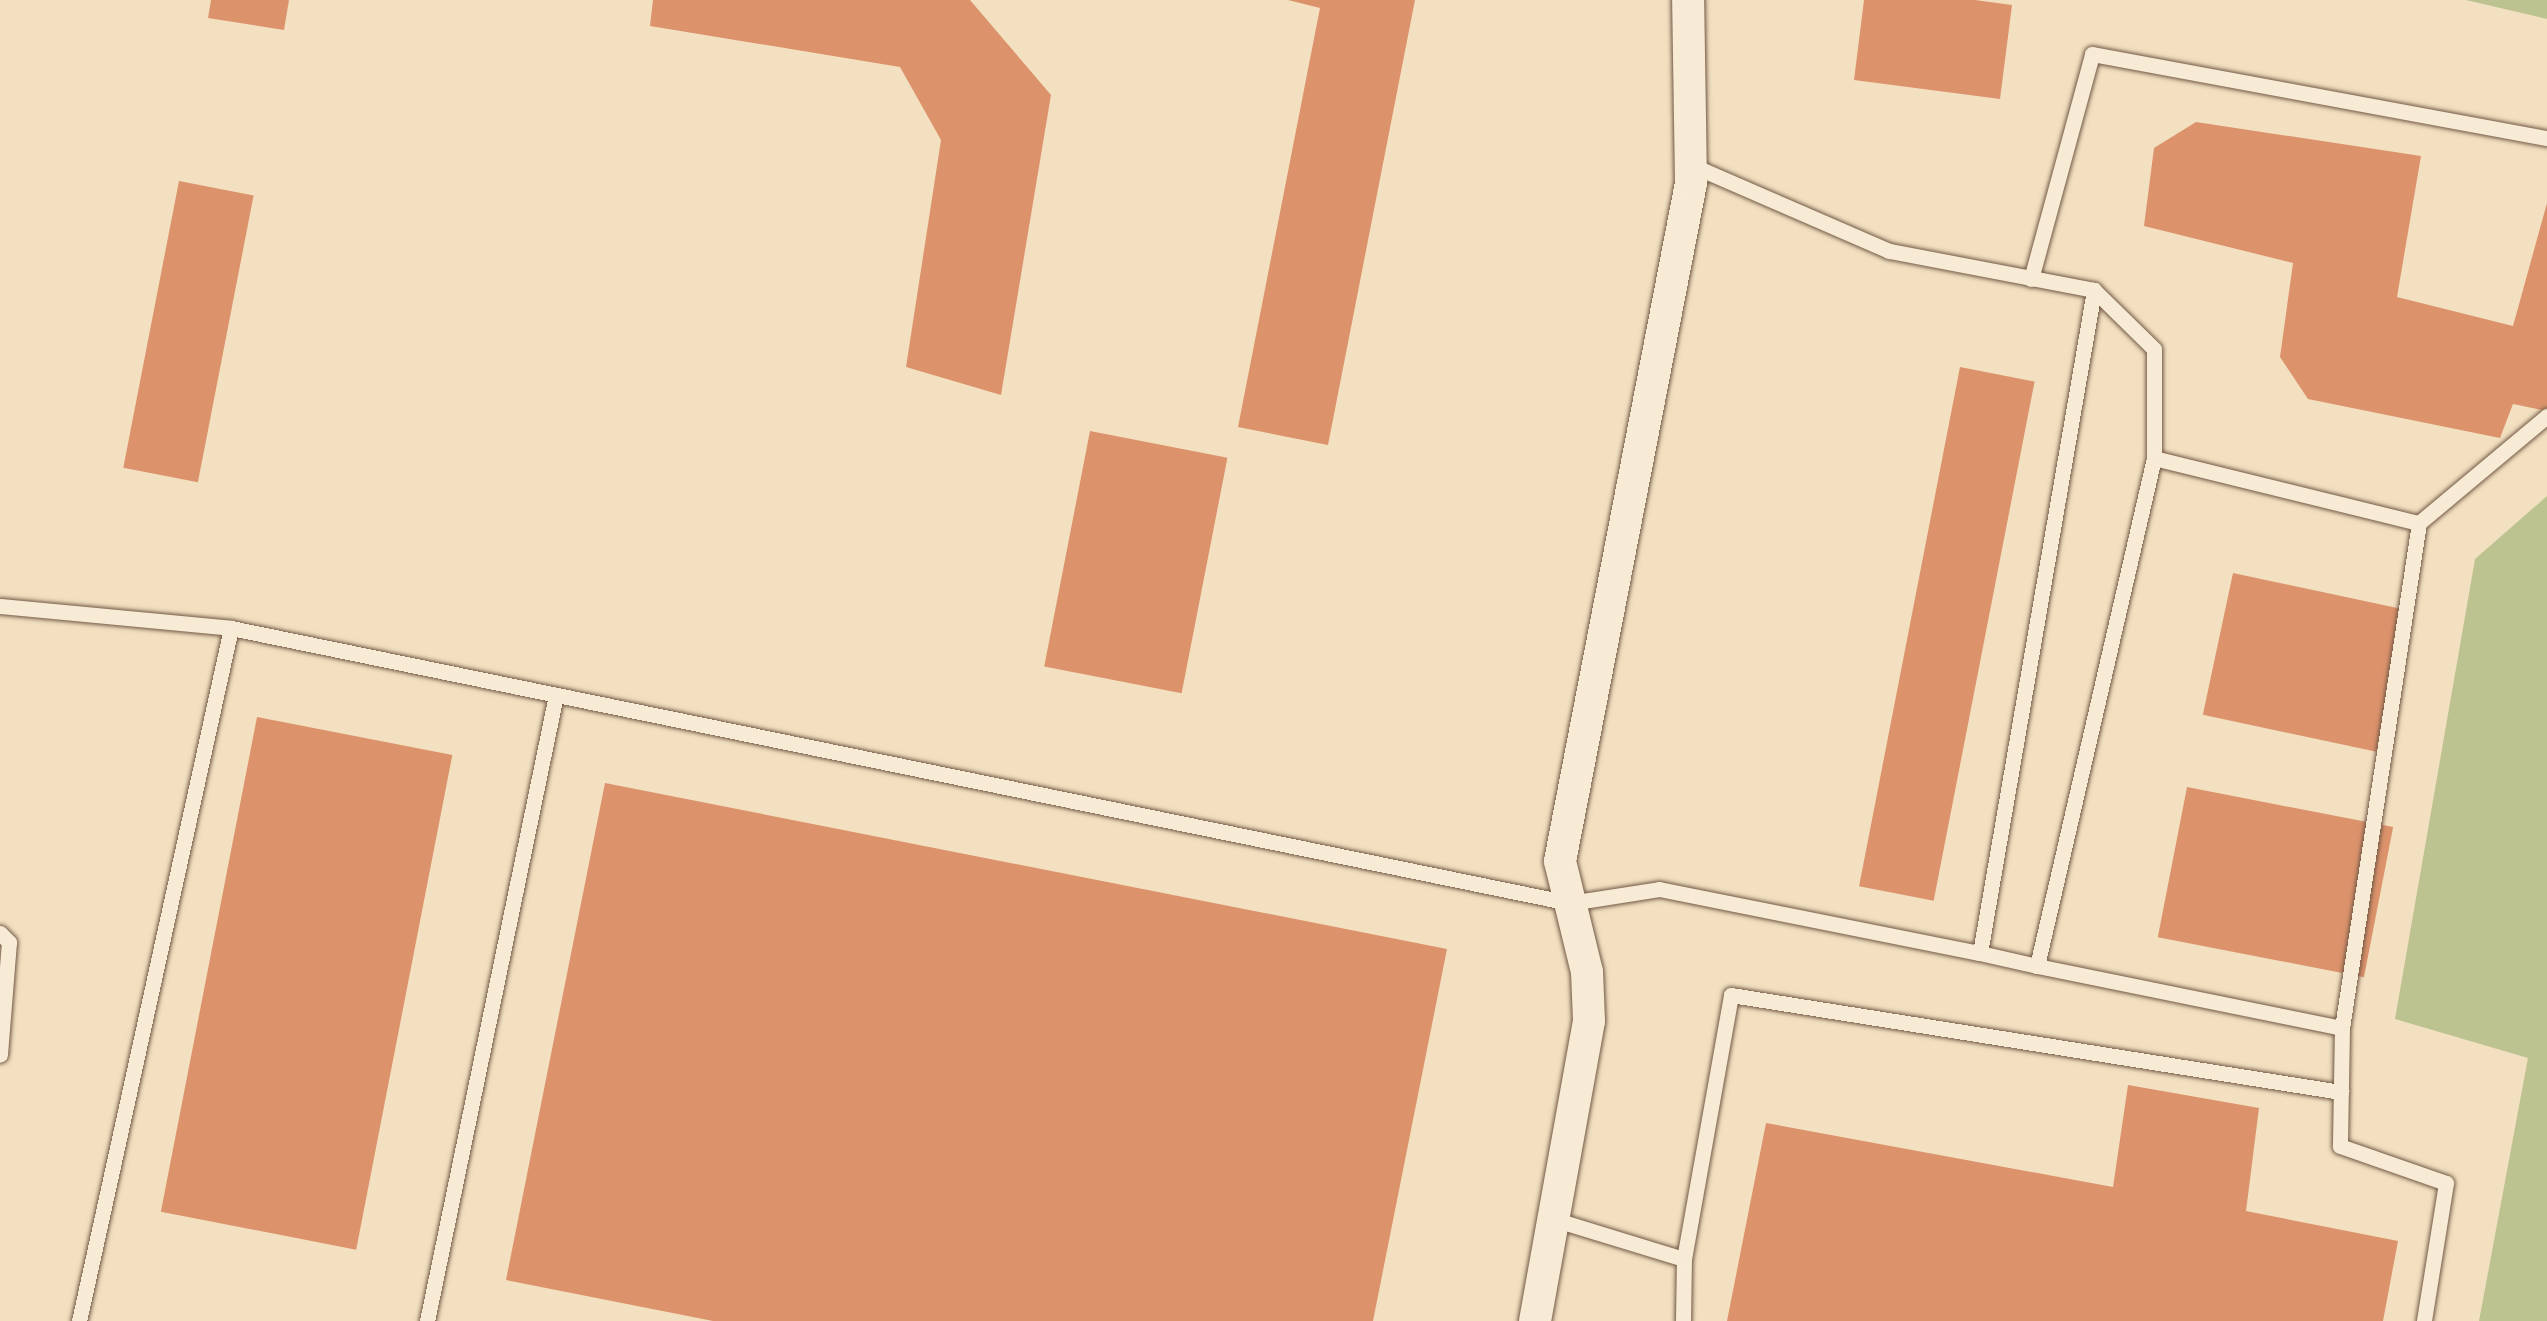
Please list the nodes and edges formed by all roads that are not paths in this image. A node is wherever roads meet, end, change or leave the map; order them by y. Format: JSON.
{"nodes":[{"id":1,"x":1688,"y":0,"type":"edge"},
{"id":2,"x":2547,"y":138,"type":"edge"},
{"id":3,"x":1691,"y":165,"type":"junction"},
{"id":4,"x":2031,"y":278,"type":"junction"},
{"id":5,"x":2094,"y":290,"type":"junction"},
{"id":6,"x":2547,"y":416,"type":"edge"},
{"id":7,"x":2154,"y":458,"type":"junction"},
{"id":8,"x":2419,"y":523,"type":"junction"},
{"id":9,"x":0,"y":606,"type":"edge"},
{"id":10,"x":231,"y":628,"type":"junction"},
{"id":11,"x":556,"y":695,"type":"junction"},
{"id":12,"x":1570,"y":903,"type":"junction"},
{"id":13,"x":0,"y":934,"type":"edge"},
{"id":14,"x":1980,"y":953,"type":"junction"},
{"id":15,"x":2037,"y":966,"type":"junction"},
{"id":16,"x":2342,"y":1028,"type":"junction"},
{"id":17,"x":0,"y":1055,"type":"edge"},
{"id":18,"x":2341,"y":1092,"type":"junction"},
{"id":19,"x":1553,"y":1219,"type":"junction"},
{"id":20,"x":1684,"y":1259,"type":"junction"},
{"id":21,"x":80,"y":1321,"type":"edge"},
{"id":22,"x":427,"y":1321,"type":"edge"},
{"id":23,"x":1535,"y":1321,"type":"edge"},
{"id":24,"x":1682,"y":1321,"type":"edge"},
{"id":25,"x":2424,"y":1321,"type":"edge"}],
"edges":[{"from":1,"to":3,"type":"street"},
{"from":2,"to":4,"type":"lane"},
{"from":3,"to":4,"type":"lane"},
{"from":3,"to":12,"type":"street"},
{"from":4,"to":5,"type":"lane"},
{"from":5,"to":7,"type":"lane"},
{"from":5,"to":14,"type":"lane"},
{"from":6,"to":8,"type":"lane"},
{"from":7,"to":8,"type":"lane"},
{"from":7,"to":15,"type":"lane"},
{"from":8,"to":16,"type":"lane"},
{"from":9,"to":10,"type":"lane"},
{"from":10,"to":11,"type":"lane"},
{"from":10,"to":21,"type":"lane"},
{"from":11,"to":12,"type":"lane"},
{"from":11,"to":22,"type":"lane"},
{"from":12,"to":14,"type":"lane"},
{"from":12,"to":19,"type":"street"},
{"from":13,"to":17,"type":"lane"},
{"from":14,"to":15,"type":"lane"},
{"from":15,"to":16,"type":"lane"},
{"from":16,"to":18,"type":"lane"},
{"from":18,"to":20,"type":"lane"},
{"from":18,"to":25,"type":"lane"},
{"from":19,"to":20,"type":"lane"},
{"from":19,"to":23,"type":"street"},
{"from":20,"to":24,"type":"lane"}]}
